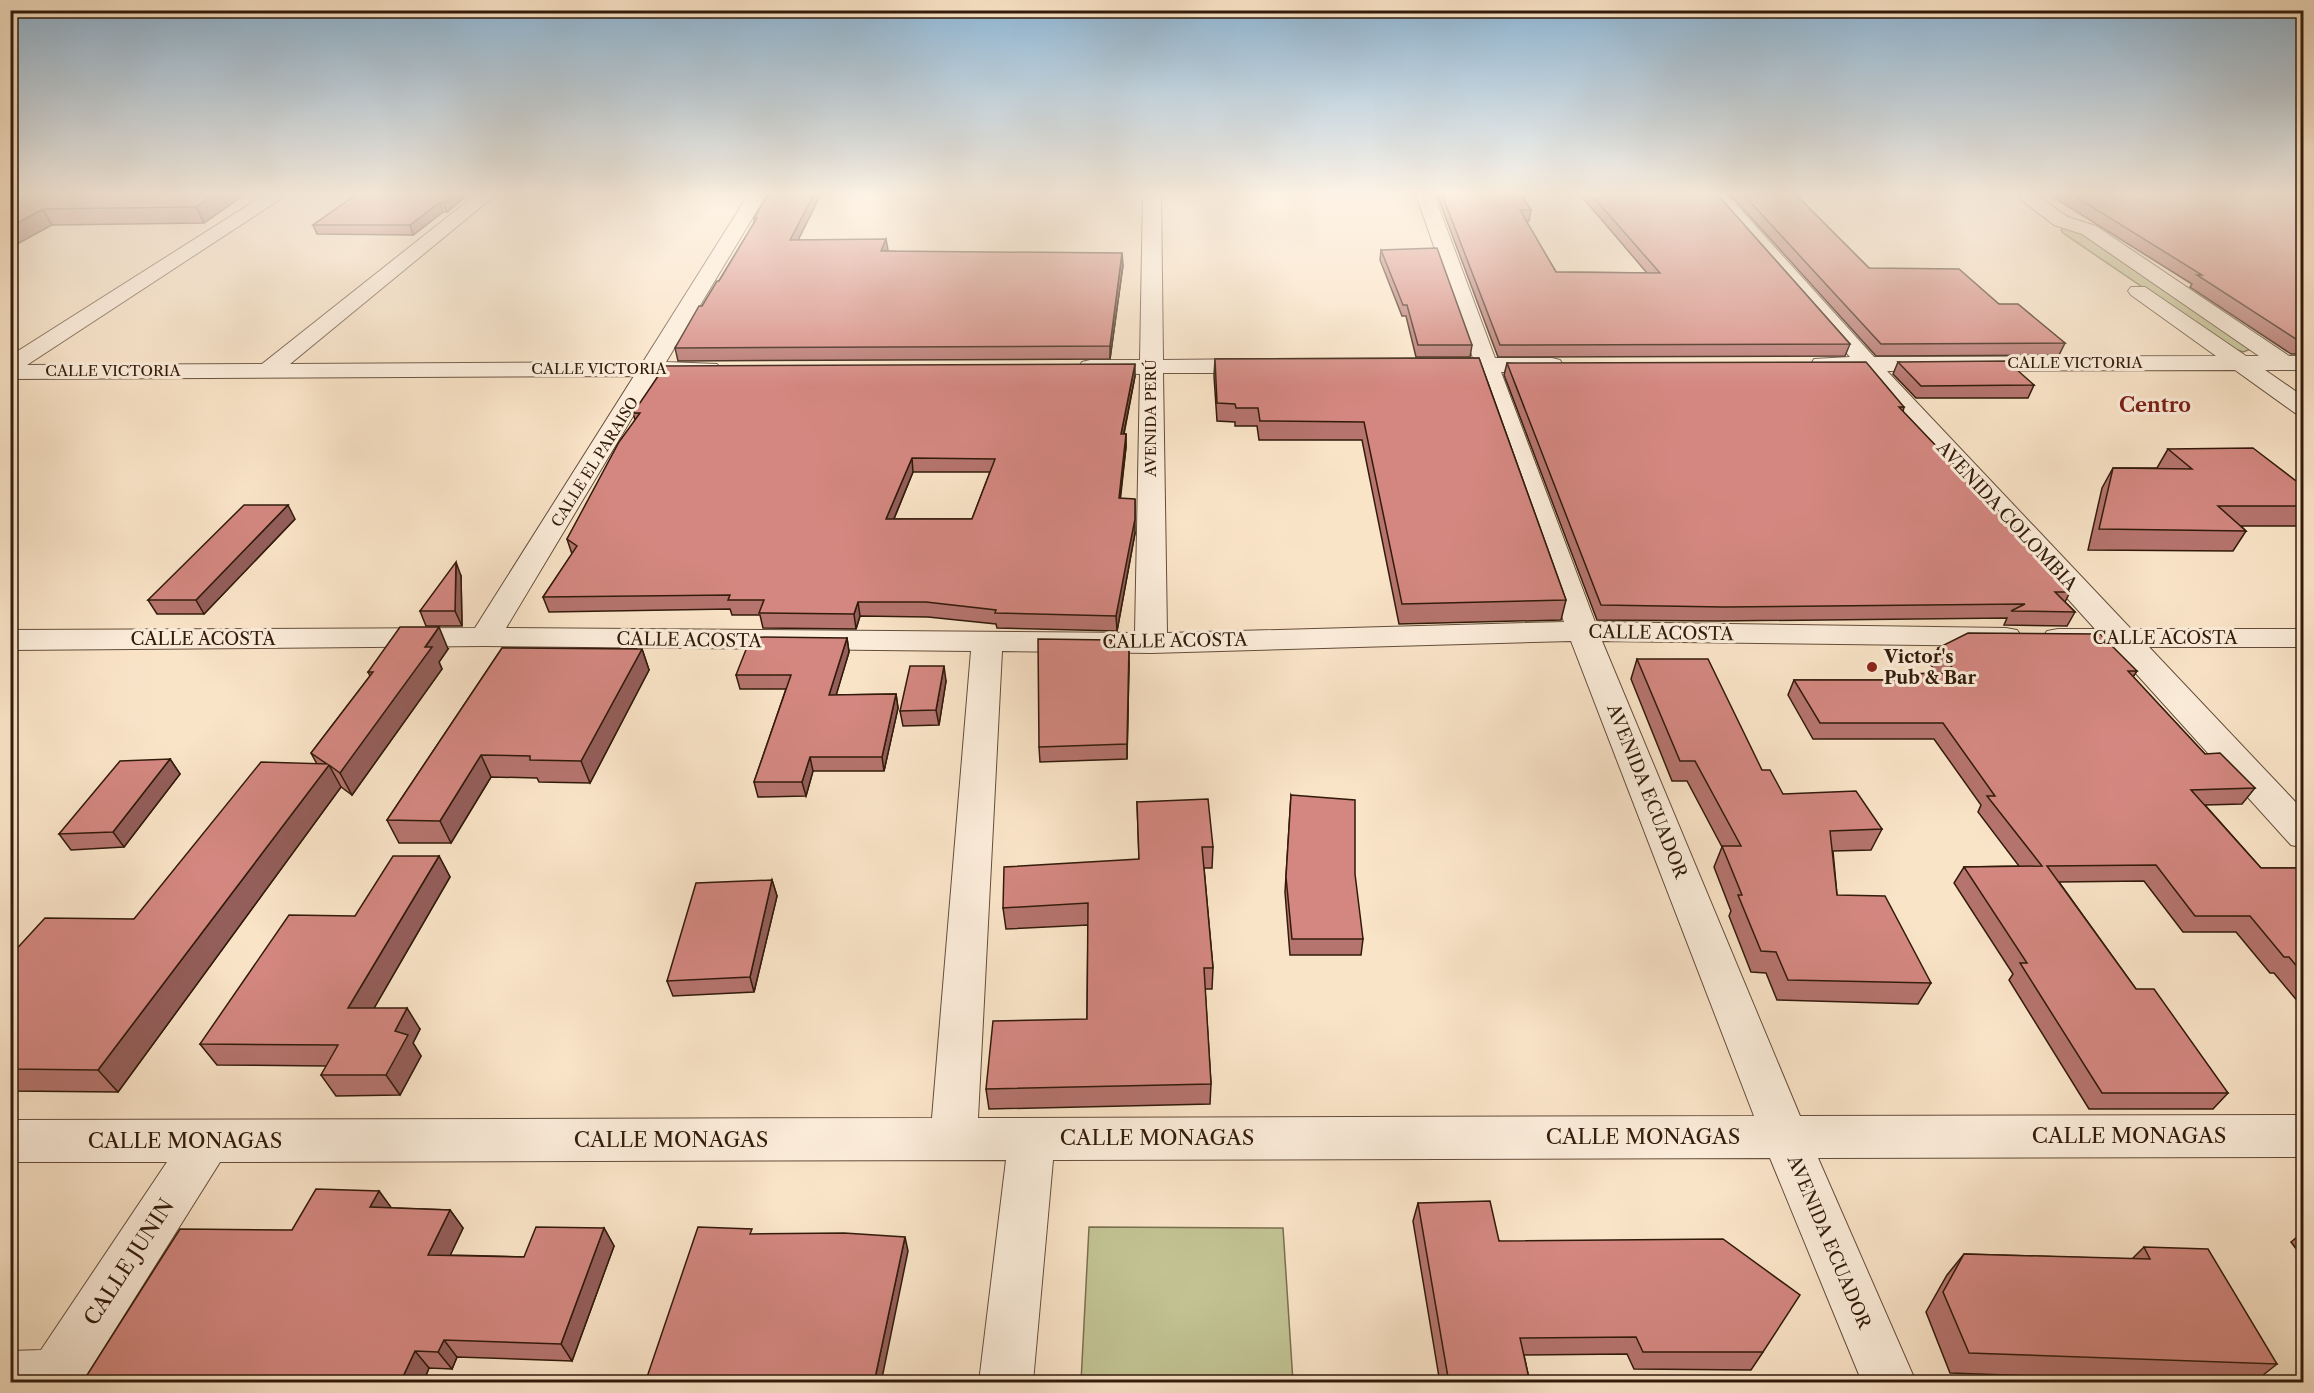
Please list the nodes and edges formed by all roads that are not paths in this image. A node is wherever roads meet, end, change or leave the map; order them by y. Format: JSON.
{"nodes":[{"id":1,"x":180,"y":257,"type":"edge"},
{"id":2,"x":409,"y":257,"type":"edge"},
{"id":3,"x":720,"y":257,"type":"edge"},
{"id":4,"x":1152,"y":257,"type":"edge"},
{"id":5,"x":1447,"y":257,"type":"edge"},
{"id":6,"x":1773,"y":257,"type":"edge"},
{"id":7,"x":2130,"y":257,"type":"edge"},
{"id":8,"x":2122,"y":280,"type":"dead end"},
{"id":9,"x":2240,"y":363,"type":"junction"},
{"id":10,"x":2294,"y":363,"type":"edge"},
{"id":11,"x":1796,"y":364,"type":"edge"},
{"id":12,"x":1868,"y":364,"type":"junction"},
{"id":13,"x":1486,"y":365,"type":"junction"},
{"id":14,"x":1569,"y":365,"type":"edge"},
{"id":15,"x":10,"y":366,"type":"edge"},
{"id":16,"x":1152,"y":366,"type":"junction"},
{"id":17,"x":1283,"y":366,"type":"edge"},
{"id":18,"x":1414,"y":366,"type":"edge"},
{"id":19,"x":1068,"y":367,"type":"edge"},
{"id":20,"x":736,"y":368,"type":"edge"},
{"id":21,"x":652,"y":369,"type":"junction"},
{"id":22,"x":267,"y":371,"type":"junction"},
{"id":23,"x":10,"y":372,"type":"edge"},
{"id":24,"x":2304,"y":376,"type":"edge"},
{"id":25,"x":2304,"y":408,"type":"edge"},
{"id":26,"x":1583,"y":632,"type":"junction"},
{"id":27,"x":485,"y":638,"type":"junction"},
{"id":28,"x":2304,"y":638,"type":"edge"},
{"id":29,"x":2121,"y":639,"type":"junction"},
{"id":30,"x":10,"y":640,"type":"edge"},
{"id":31,"x":987,"y":643,"type":"junction"},
{"id":32,"x":1151,"y":643,"type":"junction"},
{"id":33,"x":2304,"y":835,"type":"edge"},
{"id":34,"x":2304,"y":1136,"type":"edge"},
{"id":35,"x":1785,"y":1137,"type":"junction"},
{"id":36,"x":954,"y":1139,"type":"junction"},
{"id":37,"x":1032,"y":1139,"type":"junction"},
{"id":38,"x":207,"y":1141,"type":"junction"},
{"id":39,"x":10,"y":1142,"type":"edge"},
{"id":40,"x":39,"y":1379,"type":"edge"},
{"id":41,"x":1006,"y":1383,"type":"edge"},
{"id":42,"x":1889,"y":1383,"type":"edge"}],
"edges":[{"from":1,"to":15,"type":"street"},
{"from":2,"to":22,"type":"street"},
{"from":3,"to":21,"type":"street","name":"CALLE EL PARAISO"},
{"from":4,"to":16,"type":"street","name":"AVENIDA PERÚ"},
{"from":5,"to":13,"type":"street","name":"AVENIDA ECUADOR"},
{"from":6,"to":12,"type":"street","name":"AVENIDA COLOMBIA"},
{"from":7,"to":10,"type":"street"},
{"from":8,"to":9,"type":"street"},
{"from":9,"to":10,"type":"street","name":"CALLE VICTORIA"},
{"from":9,"to":12,"type":"street","name":"CALLE VICTORIA"},
{"from":9,"to":25,"type":"street"},
{"from":10,"to":24,"type":"street"},
{"from":11,"to":12,"type":"street","name":"CALLE VICTORIA"},
{"from":12,"to":29,"type":"street","name":"AVENIDA COLOMBIA"},
{"from":13,"to":14,"type":"street"},
{"from":13,"to":18,"type":"street"},
{"from":13,"to":26,"type":"street","name":"AVENIDA ECUADOR"},
{"from":16,"to":17,"type":"street"},
{"from":16,"to":19,"type":"street"},
{"from":16,"to":32,"type":"street","name":"AVENIDA PERÚ"},
{"from":20,"to":21,"type":"street","name":"CALLE VICTORIA"},
{"from":21,"to":22,"type":"street","name":"CALLE VICTORIA"},
{"from":21,"to":27,"type":"street","name":"CALLE EL PARAISO"},
{"from":22,"to":23,"type":"street","name":"CALLE VICTORIA"},
{"from":26,"to":29,"type":"street","name":"CALLE ACOSTA"},
{"from":26,"to":32,"type":"street","name":"CALLE ACOSTA"},
{"from":26,"to":35,"type":"street","name":"AVENIDA ECUADOR"},
{"from":27,"to":30,"type":"street","name":"CALLE ACOSTA"},
{"from":27,"to":31,"type":"street","name":"CALLE ACOSTA"},
{"from":28,"to":29,"type":"street","name":"CALLE ACOSTA"},
{"from":29,"to":33,"type":"street","name":"AVENIDA COLOMBIA"},
{"from":31,"to":32,"type":"street","name":"CALLE ACOSTA"},
{"from":31,"to":36,"type":"street"},
{"from":34,"to":35,"type":"street","name":"CALLE MONAGAS"},
{"from":35,"to":37,"type":"street","name":"CALLE MONAGAS"},
{"from":35,"to":42,"type":"street","name":"AVENIDA ECUADOR"},
{"from":36,"to":37,"type":"street","name":"CALLE MONAGAS"},
{"from":36,"to":38,"type":"street","name":"CALLE MONAGAS"},
{"from":37,"to":41,"type":"street"},
{"from":38,"to":39,"type":"street","name":"CALLE MONAGAS"},
{"from":38,"to":40,"type":"street","name":"CALLE JUNIN"}]}
